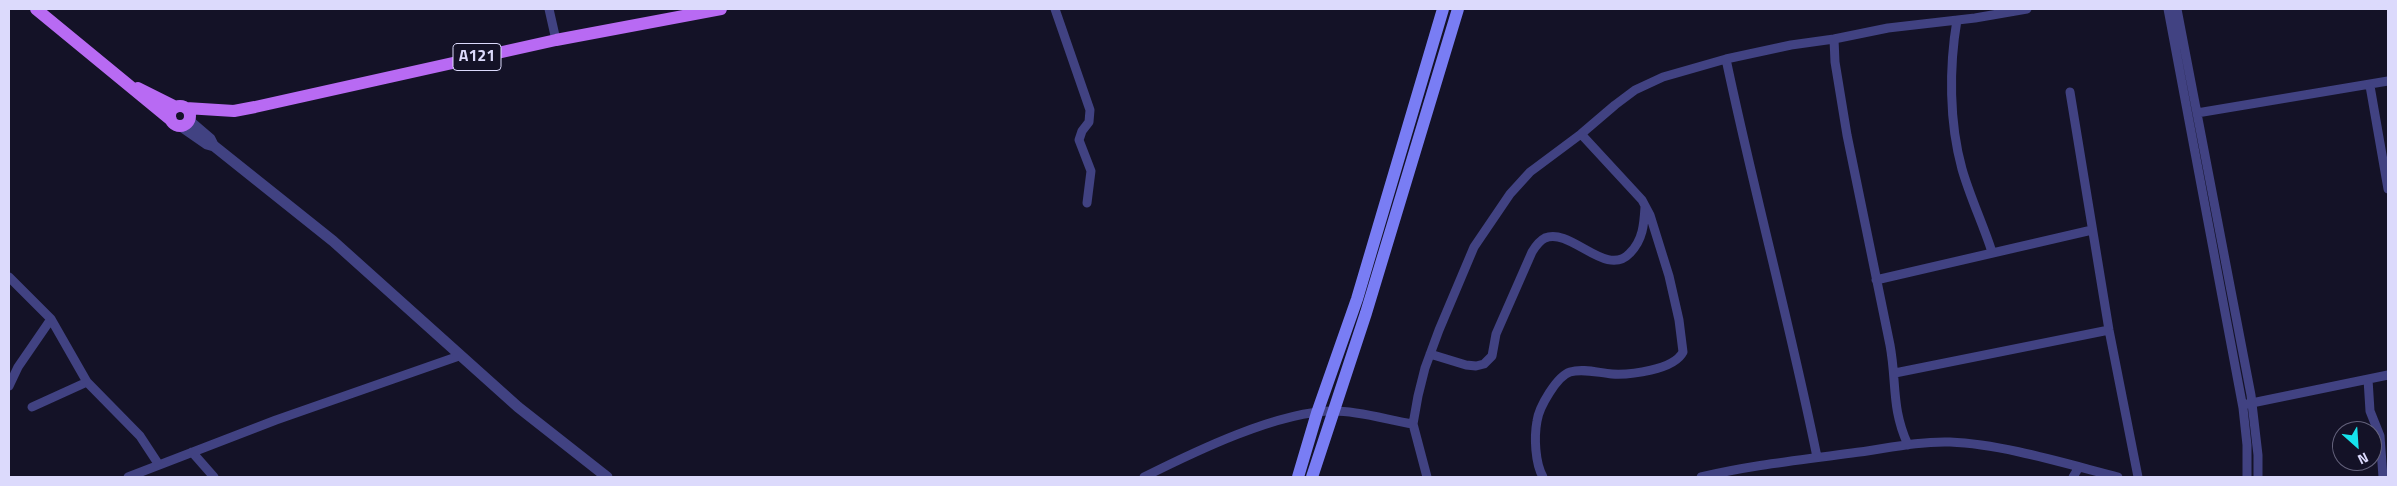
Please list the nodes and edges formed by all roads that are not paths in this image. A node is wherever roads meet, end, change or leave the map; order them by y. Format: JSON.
{"nodes":[{"id":1,"x":36,"y":9,"type":"edge"},
{"id":2,"x":549,"y":9,"type":"edge"},
{"id":3,"x":721,"y":9,"type":"edge"},
{"id":4,"x":1055,"y":9,"type":"edge"},
{"id":5,"x":1443,"y":9,"type":"edge"},
{"id":6,"x":1458,"y":9,"type":"edge"},
{"id":7,"x":2027,"y":9,"type":"edge"},
{"id":8,"x":2168,"y":9,"type":"edge"},
{"id":9,"x":2177,"y":9,"type":"edge"},
{"id":10,"x":1957,"y":20,"type":"junction"},
{"id":11,"x":1834,"y":39,"type":"junction"},
{"id":12,"x":556,"y":40,"type":"junction"},
{"id":13,"x":1726,"y":59,"type":"junction"},
{"id":14,"x":2388,"y":81,"type":"edge"},
{"id":15,"x":2370,"y":86,"type":"junction"},
{"id":16,"x":2070,"y":92,"type":"dead end"},
{"id":17,"x":2197,"y":112,"type":"junction"},
{"id":18,"x":182,"y":117,"type":"junction"},
{"id":19,"x":1581,"y":134,"type":"junction"},
{"id":20,"x":2388,"y":188,"type":"edge"},
{"id":21,"x":1087,"y":203,"type":"dead end"},
{"id":22,"x":1645,"y":207,"type":"junction"},
{"id":23,"x":2092,"y":230,"type":"junction"},
{"id":24,"x":1992,"y":252,"type":"junction"},
{"id":25,"x":9,"y":277,"type":"edge"},
{"id":26,"x":1876,"y":280,"type":"junction"},
{"id":27,"x":51,"y":319,"type":"junction"},
{"id":28,"x":2109,"y":330,"type":"junction"},
{"id":29,"x":1430,"y":354,"type":"junction"},
{"id":30,"x":459,"y":356,"type":"junction"},
{"id":31,"x":1895,"y":373,"type":"junction"},
{"id":32,"x":2388,"y":375,"type":"edge"},
{"id":33,"x":2368,"y":379,"type":"junction"},
{"id":34,"x":88,"y":382,"type":"junction"},
{"id":35,"x":9,"y":386,"type":"edge"},
{"id":36,"x":2252,"y":403,"type":"junction"},
{"id":37,"x":2242,"y":405,"type":"junction"},
{"id":38,"x":32,"y":407,"type":"dead end"},
{"id":39,"x":1333,"y":411,"type":"junction"},
{"id":40,"x":1317,"y":413,"type":"junction"},
{"id":41,"x":1413,"y":424,"type":"junction"},
{"id":42,"x":1908,"y":445,"type":"junction"},
{"id":43,"x":192,"y":452,"type":"junction"},
{"id":44,"x":1817,"y":457,"type":"junction"},
{"id":45,"x":160,"y":465,"type":"junction"},
{"id":46,"x":2079,"y":467,"type":"junction"},
{"id":47,"x":1729,"y":474,"type":"edge"},
{"id":48,"x":128,"y":477,"type":"edge"},
{"id":49,"x":214,"y":477,"type":"edge"},
{"id":50,"x":607,"y":477,"type":"edge"},
{"id":51,"x":1144,"y":477,"type":"edge"},
{"id":52,"x":1298,"y":477,"type":"edge"},
{"id":53,"x":1312,"y":477,"type":"edge"},
{"id":54,"x":1427,"y":477,"type":"edge"},
{"id":55,"x":1543,"y":477,"type":"edge"},
{"id":56,"x":1701,"y":477,"type":"edge"},
{"id":57,"x":2073,"y":477,"type":"edge"},
{"id":58,"x":2118,"y":477,"type":"edge"},
{"id":59,"x":2138,"y":477,"type":"edge"},
{"id":60,"x":2247,"y":477,"type":"edge"},
{"id":61,"x":2258,"y":477,"type":"edge"},
{"id":62,"x":2383,"y":477,"type":"edge"}],
"edges":[{"from":1,"to":18,"type":"main road"},
{"from":2,"to":12,"type":"street"},
{"from":3,"to":12,"type":"main road","number":"A121"},
{"from":4,"to":21,"type":"street"},
{"from":5,"to":40,"type":"main road"},
{"from":6,"to":39,"type":"main road"},
{"from":7,"to":10,"type":"street"},
{"from":8,"to":37,"type":"street"},
{"from":9,"to":17,"type":"street"},
{"from":10,"to":11,"type":"street"},
{"from":10,"to":24,"type":"street"},
{"from":11,"to":13,"type":"street"},
{"from":11,"to":26,"type":"street"},
{"from":12,"to":18,"type":"main road","number":"A121"},
{"from":13,"to":19,"type":"street"},
{"from":13,"to":44,"type":"street"},
{"from":14,"to":15,"type":"street"},
{"from":15,"to":17,"type":"street"},
{"from":15,"to":20,"type":"street"},
{"from":16,"to":23,"type":"street"},
{"from":17,"to":36,"type":"street"},
{"from":18,"to":30,"type":"street"},
{"from":19,"to":22,"type":"street"},
{"from":19,"to":29,"type":"street"},
{"from":22,"to":29,"type":"street"},
{"from":22,"to":55,"type":"street"},
{"from":23,"to":24,"type":"street"},
{"from":23,"to":28,"type":"street"},
{"from":24,"to":26,"type":"street"},
{"from":25,"to":27,"type":"street"},
{"from":26,"to":31,"type":"street"},
{"from":27,"to":34,"type":"street"},
{"from":27,"to":35,"type":"street"},
{"from":28,"to":31,"type":"street"},
{"from":28,"to":59,"type":"street"},
{"from":29,"to":41,"type":"street"},
{"from":30,"to":43,"type":"street"},
{"from":30,"to":50,"type":"street"},
{"from":31,"to":42,"type":"street"},
{"from":32,"to":33,"type":"street"},
{"from":33,"to":36,"type":"street"},
{"from":33,"to":62,"type":"street"},
{"from":34,"to":38,"type":"street"},
{"from":34,"to":45,"type":"street"},
{"from":36,"to":37,"type":"street"},
{"from":36,"to":61,"type":"street"},
{"from":37,"to":60,"type":"street"},
{"from":39,"to":40,"type":"street"},
{"from":39,"to":41,"type":"street"},
{"from":39,"to":53,"type":"main road"},
{"from":40,"to":51,"type":"street"},
{"from":40,"to":52,"type":"main road"},
{"from":41,"to":54,"type":"street"},
{"from":42,"to":44,"type":"street"},
{"from":42,"to":46,"type":"street"},
{"from":43,"to":45,"type":"street"},
{"from":43,"to":49,"type":"street"},
{"from":44,"to":47,"type":"street"},
{"from":45,"to":48,"type":"street"},
{"from":46,"to":57,"type":"street"},
{"from":46,"to":58,"type":"street"},
{"from":47,"to":56,"type":"street"}]}
